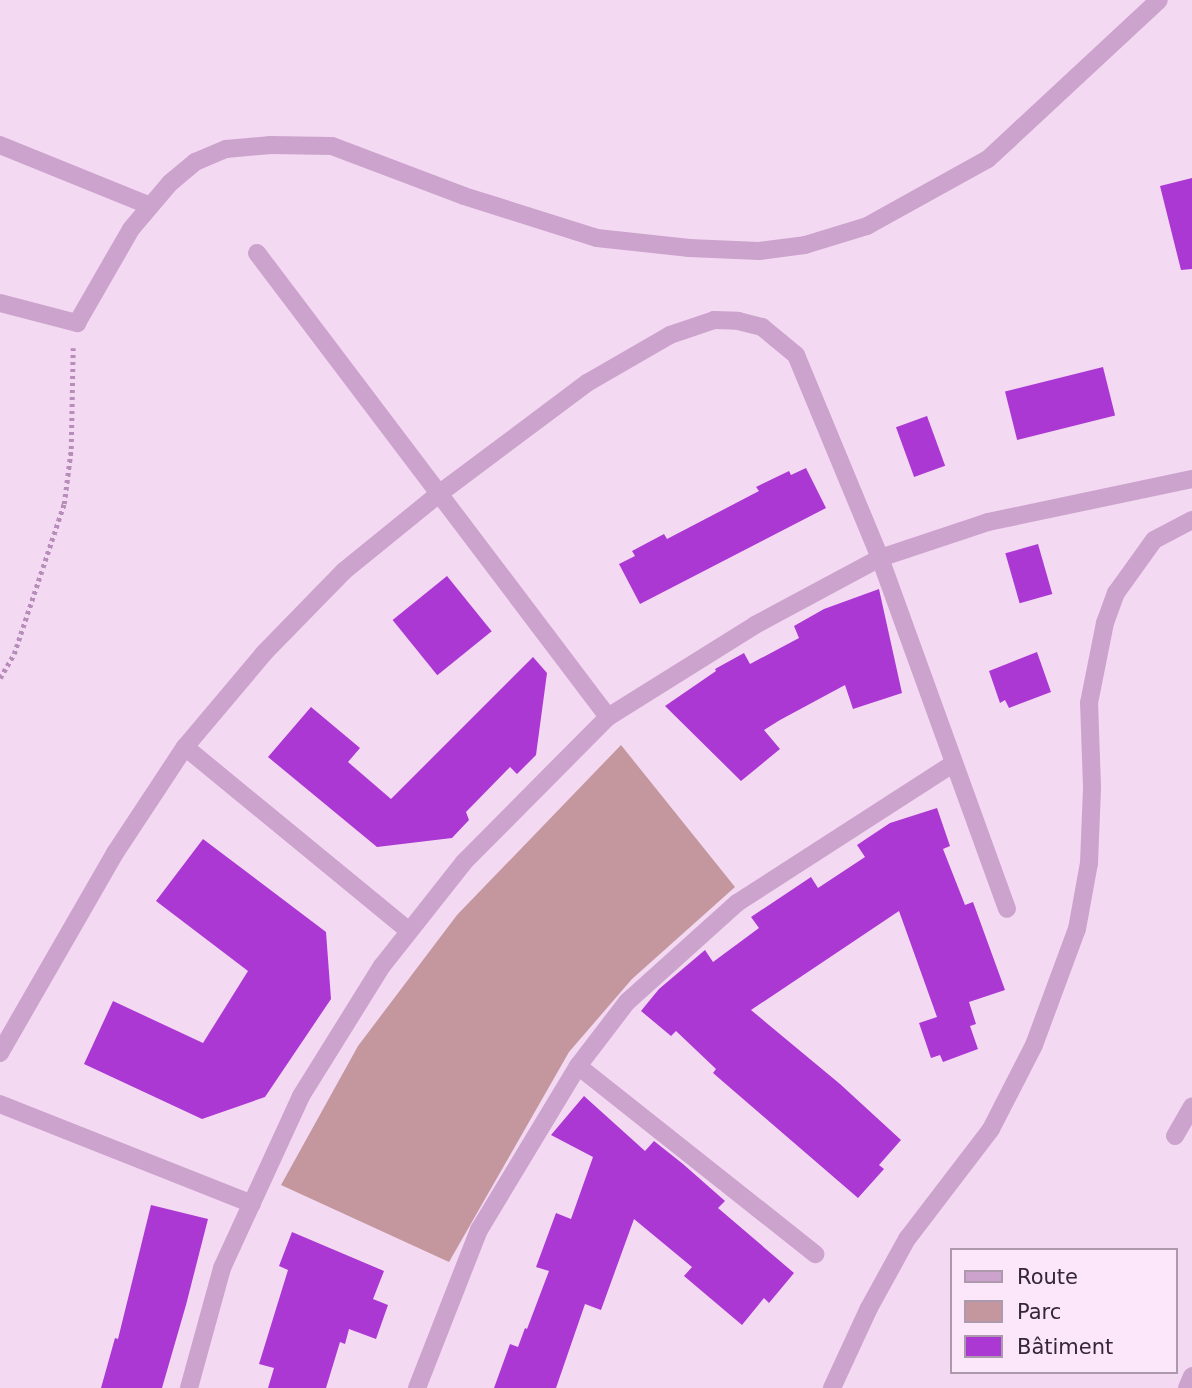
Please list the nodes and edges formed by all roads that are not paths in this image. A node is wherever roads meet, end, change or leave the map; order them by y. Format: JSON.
{"nodes":[{"id":1,"x":1159,"y":0,"type":"edge"},
{"id":2,"x":0,"y":145,"type":"edge"},
{"id":3,"x":148,"y":205,"type":"junction"},
{"id":4,"x":257,"y":253,"type":"dead end"},
{"id":5,"x":0,"y":303,"type":"edge"},
{"id":6,"x":1192,"y":479,"type":"edge"},
{"id":7,"x":440,"y":493,"type":"junction"},
{"id":8,"x":1192,"y":520,"type":"edge"},
{"id":9,"x":880,"y":558,"type":"junction"},
{"id":10,"x":608,"y":717,"type":"junction"},
{"id":11,"x":185,"y":747,"type":"junction"},
{"id":12,"x":953,"y":764,"type":"junction"},
{"id":13,"x":1007,"y":909,"type":"dead end"},
{"id":14,"x":408,"y":930,"type":"junction"},
{"id":15,"x":0,"y":1053,"type":"edge"},
{"id":16,"x":578,"y":1066,"type":"junction"},
{"id":17,"x":0,"y":1104,"type":"edge"},
{"id":18,"x":1192,"y":1106,"type":"edge"},
{"id":19,"x":1175,"y":1136,"type":"dead end"},
{"id":20,"x":252,"y":1204,"type":"junction"},
{"id":21,"x":815,"y":1254,"type":"dead end"},
{"id":22,"x":1192,"y":1376,"type":"edge"},
{"id":23,"x":189,"y":1388,"type":"edge"},
{"id":24,"x":416,"y":1388,"type":"edge"},
{"id":25,"x":832,"y":1388,"type":"edge"},
{"id":26,"x":1187,"y":1388,"type":"edge"}],
"edges":[{"from":1,"to":3,"type":"street"},
{"from":2,"to":3,"type":"street"},
{"from":3,"to":5,"type":"street"},
{"from":4,"to":7,"type":"street"},
{"from":6,"to":9,"type":"street"},
{"from":7,"to":9,"type":"street"},
{"from":7,"to":10,"type":"street"},
{"from":7,"to":11,"type":"street"},
{"from":8,"to":25,"type":"street"},
{"from":9,"to":10,"type":"street"},
{"from":9,"to":12,"type":"street"},
{"from":10,"to":14,"type":"street"},
{"from":11,"to":14,"type":"street"},
{"from":11,"to":15,"type":"street"},
{"from":12,"to":13,"type":"street"},
{"from":12,"to":16,"type":"street"},
{"from":14,"to":20,"type":"street"},
{"from":16,"to":21,"type":"street"},
{"from":16,"to":24,"type":"street"},
{"from":17,"to":20,"type":"street"},
{"from":18,"to":19,"type":"street"},
{"from":20,"to":23,"type":"street"},
{"from":22,"to":26,"type":"street"}]}
